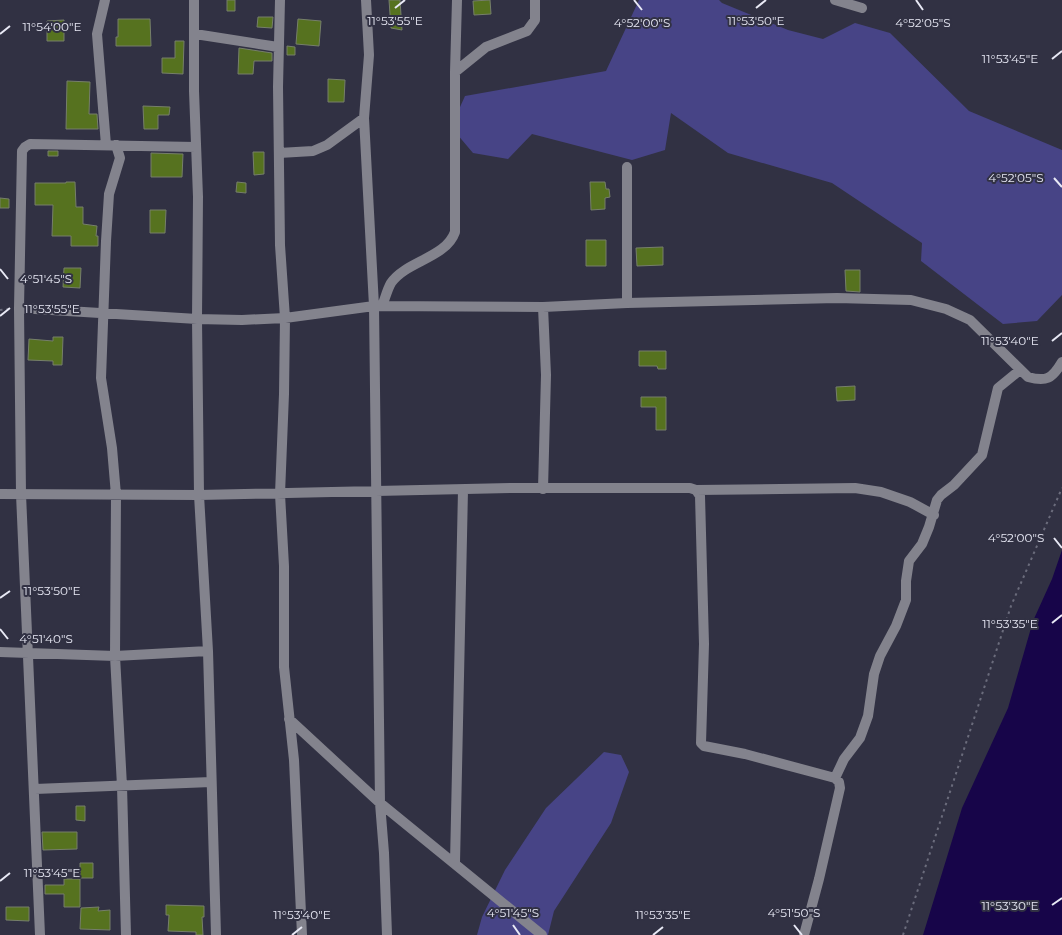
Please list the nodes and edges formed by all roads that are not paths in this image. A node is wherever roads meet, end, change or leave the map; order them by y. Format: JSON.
{"nodes":[{"id":1,"x":105,"y":0,"type":"edge"},
{"id":2,"x":194,"y":0,"type":"edge"},
{"id":3,"x":280,"y":0,"type":"edge"},
{"id":4,"x":366,"y":0,"type":"edge"},
{"id":5,"x":457,"y":0,"type":"edge"},
{"id":6,"x":535,"y":0,"type":"edge"},
{"id":7,"x":835,"y":0,"type":"edge"},
{"id":8,"x":862,"y":8,"type":"dead end"},
{"id":9,"x":195,"y":34,"type":"junction"},
{"id":10,"x":278,"y":46,"type":"junction"},
{"id":11,"x":455,"y":72,"type":"junction"},
{"id":12,"x":364,"y":118,"type":"junction"},
{"id":13,"x":111,"y":145,"type":"junction"},
{"id":14,"x":196,"y":147,"type":"junction"},
{"id":15,"x":279,"y":153,"type":"junction"},
{"id":16,"x":627,"y":167,"type":"dead end"},
{"id":17,"x":628,"y":303,"type":"junction"},
{"id":18,"x":378,"y":306,"type":"junction"},
{"id":19,"x":543,"y":307,"type":"junction"},
{"id":20,"x":19,"y":308,"type":"junction"},
{"id":21,"x":103,"y":314,"type":"junction"},
{"id":22,"x":284,"y":318,"type":"junction"},
{"id":23,"x":196,"y":320,"type":"junction"},
{"id":24,"x":1062,"y":362,"type":"edge"},
{"id":25,"x":1020,"y":370,"type":"junction"},
{"id":26,"x":543,"y":489,"type":"junction"},
{"id":27,"x":463,"y":490,"type":"junction"},
{"id":28,"x":696,"y":490,"type":"junction"},
{"id":29,"x":376,"y":493,"type":"junction"},
{"id":30,"x":0,"y":494,"type":"edge"},
{"id":31,"x":21,"y":494,"type":"junction"},
{"id":32,"x":280,"y":494,"type":"junction"},
{"id":33,"x":116,"y":495,"type":"junction"},
{"id":34,"x":199,"y":495,"type":"junction"},
{"id":35,"x":934,"y":515,"type":"junction"},
{"id":36,"x":208,"y":651,"type":"junction"},
{"id":37,"x":0,"y":652,"type":"edge"},
{"id":38,"x":28,"y":653,"type":"junction"},
{"id":39,"x":115,"y":656,"type":"junction"},
{"id":40,"x":289,"y":719,"type":"junction"},
{"id":41,"x":835,"y":778,"type":"junction"},
{"id":42,"x":211,"y":782,"type":"junction"},
{"id":43,"x":122,"y":786,"type":"junction"},
{"id":44,"x":35,"y":789,"type":"junction"},
{"id":45,"x":380,"y":803,"type":"junction"},
{"id":46,"x":455,"y":863,"type":"junction"},
{"id":47,"x":40,"y":935,"type":"edge"},
{"id":48,"x":126,"y":935,"type":"edge"},
{"id":49,"x":216,"y":935,"type":"edge"},
{"id":50,"x":302,"y":935,"type":"edge"},
{"id":51,"x":387,"y":935,"type":"edge"},
{"id":52,"x":542,"y":935,"type":"edge"},
{"id":53,"x":804,"y":935,"type":"edge"}],
"edges":[{"from":1,"to":13,"type":"street"},
{"from":2,"to":9,"type":"street"},
{"from":3,"to":10,"type":"street"},
{"from":4,"to":12,"type":"street"},
{"from":5,"to":11,"type":"street"},
{"from":6,"to":11,"type":"street"},
{"from":7,"to":8,"type":"street"},
{"from":9,"to":10,"type":"street"},
{"from":9,"to":14,"type":"street"},
{"from":10,"to":15,"type":"street"},
{"from":11,"to":18,"type":"street"},
{"from":12,"to":15,"type":"street"},
{"from":12,"to":18,"type":"street"},
{"from":13,"to":14,"type":"street"},
{"from":13,"to":20,"type":"street"},
{"from":13,"to":21,"type":"street"},
{"from":14,"to":23,"type":"street"},
{"from":15,"to":22,"type":"street"},
{"from":16,"to":17,"type":"street"},
{"from":17,"to":19,"type":"street"},
{"from":17,"to":25,"type":"street"},
{"from":18,"to":19,"type":"street"},
{"from":18,"to":22,"type":"street"},
{"from":18,"to":29,"type":"street"},
{"from":19,"to":26,"type":"street"},
{"from":20,"to":21,"type":"street"},
{"from":20,"to":31,"type":"street"},
{"from":21,"to":23,"type":"street"},
{"from":21,"to":33,"type":"street"},
{"from":22,"to":23,"type":"street"},
{"from":22,"to":32,"type":"street"},
{"from":23,"to":34,"type":"street"},
{"from":24,"to":25,"type":"street"},
{"from":25,"to":35,"type":"street"},
{"from":26,"to":27,"type":"street"},
{"from":26,"to":28,"type":"street"},
{"from":27,"to":29,"type":"street"},
{"from":27,"to":46,"type":"street"},
{"from":28,"to":35,"type":"street"},
{"from":28,"to":41,"type":"street"},
{"from":29,"to":32,"type":"street"},
{"from":29,"to":45,"type":"street"},
{"from":30,"to":31,"type":"street"},
{"from":31,"to":33,"type":"street"},
{"from":31,"to":38,"type":"street"},
{"from":32,"to":34,"type":"street"},
{"from":32,"to":40,"type":"street"},
{"from":33,"to":34,"type":"street"},
{"from":33,"to":39,"type":"street"},
{"from":34,"to":36,"type":"street"},
{"from":35,"to":41,"type":"street"},
{"from":36,"to":39,"type":"street"},
{"from":36,"to":42,"type":"street"},
{"from":37,"to":38,"type":"street"},
{"from":38,"to":39,"type":"street"},
{"from":38,"to":44,"type":"street"},
{"from":39,"to":43,"type":"street"},
{"from":40,"to":45,"type":"street"},
{"from":40,"to":50,"type":"street"},
{"from":41,"to":53,"type":"street"},
{"from":42,"to":43,"type":"street"},
{"from":42,"to":49,"type":"street"},
{"from":43,"to":44,"type":"street"},
{"from":43,"to":48,"type":"street"},
{"from":44,"to":47,"type":"street"},
{"from":45,"to":46,"type":"street"},
{"from":45,"to":51,"type":"street"},
{"from":46,"to":52,"type":"street"}]}
